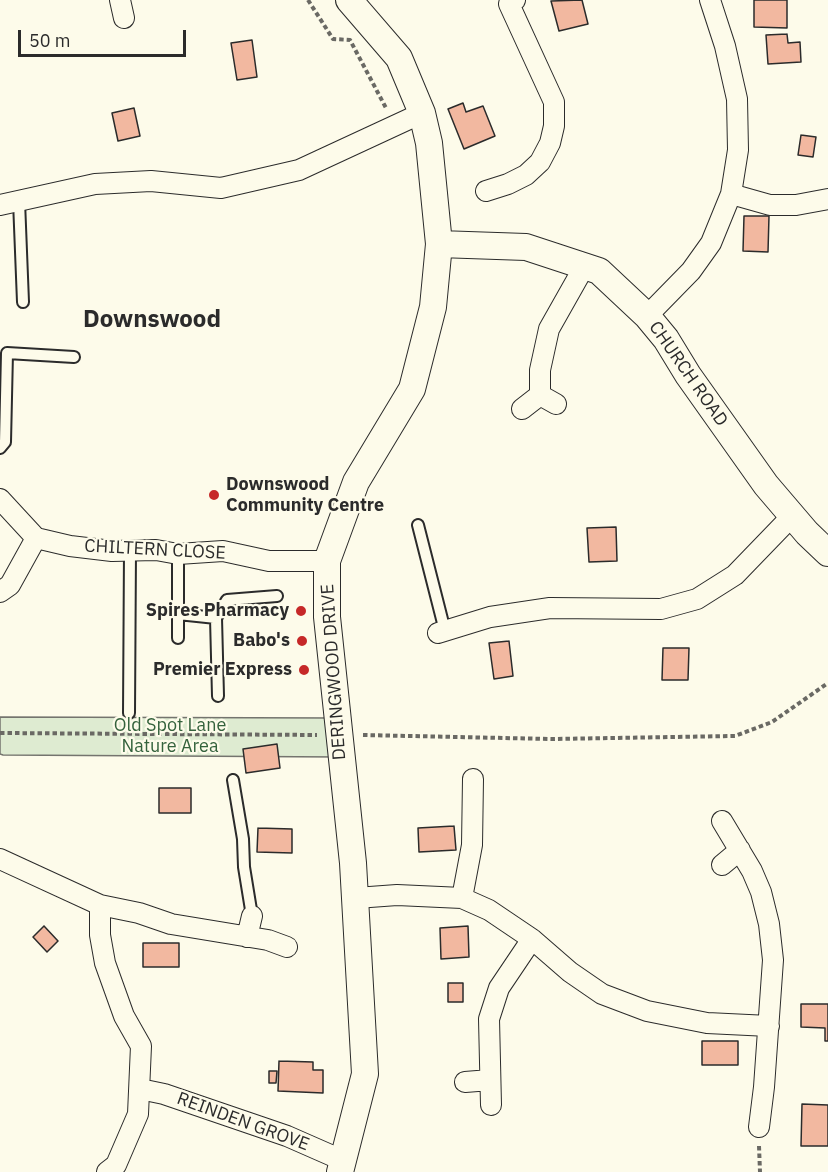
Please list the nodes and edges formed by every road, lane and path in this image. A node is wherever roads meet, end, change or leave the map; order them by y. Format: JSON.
{"nodes":[{"id":1,"x":308,"y":0,"type":"edge"},
{"id":2,"x":349,"y":0,"type":"edge"},
{"id":3,"x":710,"y":0,"type":"edge"},
{"id":4,"x":510,"y":1,"type":"edge"},
{"id":5,"x":422,"y":112,"type":"junction"},
{"id":6,"x":395,"y":124,"type":"junction"},
{"id":7,"x":486,"y":191,"type":"dead end"},
{"id":8,"x":731,"y":194,"type":"junction"},
{"id":9,"x":828,"y":199,"type":"edge"},
{"id":10,"x":10,"y":203,"type":"edge"},
{"id":11,"x":440,"y":244,"type":"junction"},
{"id":12,"x":584,"y":267,"type":"junction"},
{"id":13,"x":23,"y":302,"type":"dead end"},
{"id":14,"x":647,"y":316,"type":"junction"},
{"id":15,"x":74,"y":357,"type":"dead end"},
{"id":16,"x":522,"y":409,"type":"dead end"},
{"id":17,"x":0,"y":448,"type":"edge"},
{"id":18,"x":0,"y":499,"type":"edge"},
{"id":19,"x":792,"y":516,"type":"junction"},
{"id":20,"x":418,"y":525,"type":"dead end"},
{"id":21,"x":36,"y":538,"type":"junction"},
{"id":22,"x":130,"y":551,"type":"junction"},
{"id":23,"x":828,"y":553,"type":"edge"},
{"id":24,"x":178,"y":554,"type":"junction"},
{"id":25,"x":327,"y":561,"type":"junction"},
{"id":26,"x":0,"y":592,"type":"edge"},
{"id":27,"x":277,"y":596,"type":"dead end"},
{"id":28,"x":178,"y":614,"type":"junction"},
{"id":29,"x":216,"y":618,"type":"junction"},
{"id":30,"x":442,"y":632,"type":"joint"},
{"id":31,"x":178,"y":638,"type":"dead end"},
{"id":32,"x":828,"y":683,"type":"edge"},
{"id":33,"x":218,"y":696,"type":"dead end"},
{"id":34,"x":129,"y":713,"type":"dead end"},
{"id":35,"x":0,"y":733,"type":"edge"},
{"id":36,"x":338,"y":735,"type":"junction"},
{"id":37,"x":473,"y":778,"type":"dead end"},
{"id":38,"x":233,"y":780,"type":"dead end"},
{"id":39,"x":722,"y":821,"type":"dead end"},
{"id":40,"x":740,"y":850,"type":"junction"},
{"id":41,"x":0,"y":859,"type":"edge"},
{"id":42,"x":722,"y":865,"type":"dead end"},
{"id":43,"x":356,"y":898,"type":"junction"},
{"id":44,"x":462,"y":898,"type":"junction"},
{"id":45,"x":100,"y":905,"type":"junction"},
{"id":46,"x":252,"y":916,"type":"joint"},
{"id":47,"x":247,"y":937,"type":"junction"},
{"id":48,"x":531,"y":939,"type":"junction"},
{"id":49,"x":287,"y":947,"type":"dead end"},
{"id":50,"x":769,"y":1026,"type":"junction"},
{"id":51,"x":490,"y":1080,"type":"junction"},
{"id":52,"x":465,"y":1082,"type":"dead end"},
{"id":53,"x":140,"y":1089,"type":"junction"},
{"id":54,"x":490,"y":1105,"type":"dead end"},
{"id":55,"x":759,"y":1127,"type":"dead end"},
{"id":56,"x":342,"y":1167,"type":"edge"},
{"id":57,"x":106,"y":1172,"type":"edge"}],
"edges":[{"from":1,"to":6,"type":"path"},
{"from":2,"to":5,"type":"street","name":"DERINGWOOD DRIVE"},
{"from":3,"to":8,"type":"street"},
{"from":4,"to":7,"type":"street"},
{"from":5,"to":6,"type":"street"},
{"from":5,"to":11,"type":"street","name":"DERINGWOOD DRIVE"},
{"from":6,"to":10,"type":"street"},
{"from":8,"to":9,"type":"street"},
{"from":8,"to":14,"type":"street"},
{"from":10,"to":13,"type":"lane"},
{"from":11,"to":12,"type":"street","name":"CHURCH ROAD"},
{"from":11,"to":25,"type":"street","name":"DERINGWOOD DRIVE"},
{"from":12,"to":14,"type":"street","name":"CHURCH ROAD"},
{"from":12,"to":16,"type":"street"},
{"from":14,"to":19,"type":"street","name":"CHURCH ROAD"},
{"from":15,"to":17,"type":"lane"},
{"from":18,"to":21,"type":"street"},
{"from":19,"to":23,"type":"street","name":"CHURCH ROAD"},
{"from":19,"to":30,"type":"street"},
{"from":20,"to":30,"type":"lane"},
{"from":21,"to":22,"type":"street","name":"CHILTERN CLOSE"},
{"from":21,"to":26,"type":"street"},
{"from":22,"to":24,"type":"street","name":"CHILTERN CLOSE"},
{"from":22,"to":34,"type":"lane"},
{"from":24,"to":25,"type":"street","name":"CHILTERN CLOSE"},
{"from":24,"to":28,"type":"lane"},
{"from":25,"to":36,"type":"street","name":"DERINGWOOD DRIVE"},
{"from":27,"to":29,"type":"lane"},
{"from":28,"to":29,"type":"lane"},
{"from":28,"to":31,"type":"lane"},
{"from":29,"to":33,"type":"lane"},
{"from":32,"to":36,"type":"path"},
{"from":35,"to":36,"type":"path"},
{"from":36,"to":43,"type":"street","name":"DERINGWOOD DRIVE"},
{"from":37,"to":44,"type":"street"},
{"from":38,"to":46,"type":"lane"},
{"from":39,"to":40,"type":"street"},
{"from":40,"to":42,"type":"street"},
{"from":40,"to":50,"type":"street"},
{"from":41,"to":45,"type":"street"},
{"from":43,"to":44,"type":"street"},
{"from":43,"to":56,"type":"street","name":"DERINGWOOD DRIVE"},
{"from":44,"to":48,"type":"street"},
{"from":45,"to":47,"type":"street"},
{"from":45,"to":53,"type":"street"},
{"from":46,"to":47,"type":"street"},
{"from":47,"to":49,"type":"street"},
{"from":48,"to":50,"type":"street"},
{"from":48,"to":51,"type":"street"},
{"from":50,"to":55,"type":"street"},
{"from":51,"to":52,"type":"street"},
{"from":51,"to":54,"type":"street"},
{"from":53,"to":56,"type":"street","name":"REINDEN GROVE"},
{"from":53,"to":57,"type":"street"}]}
